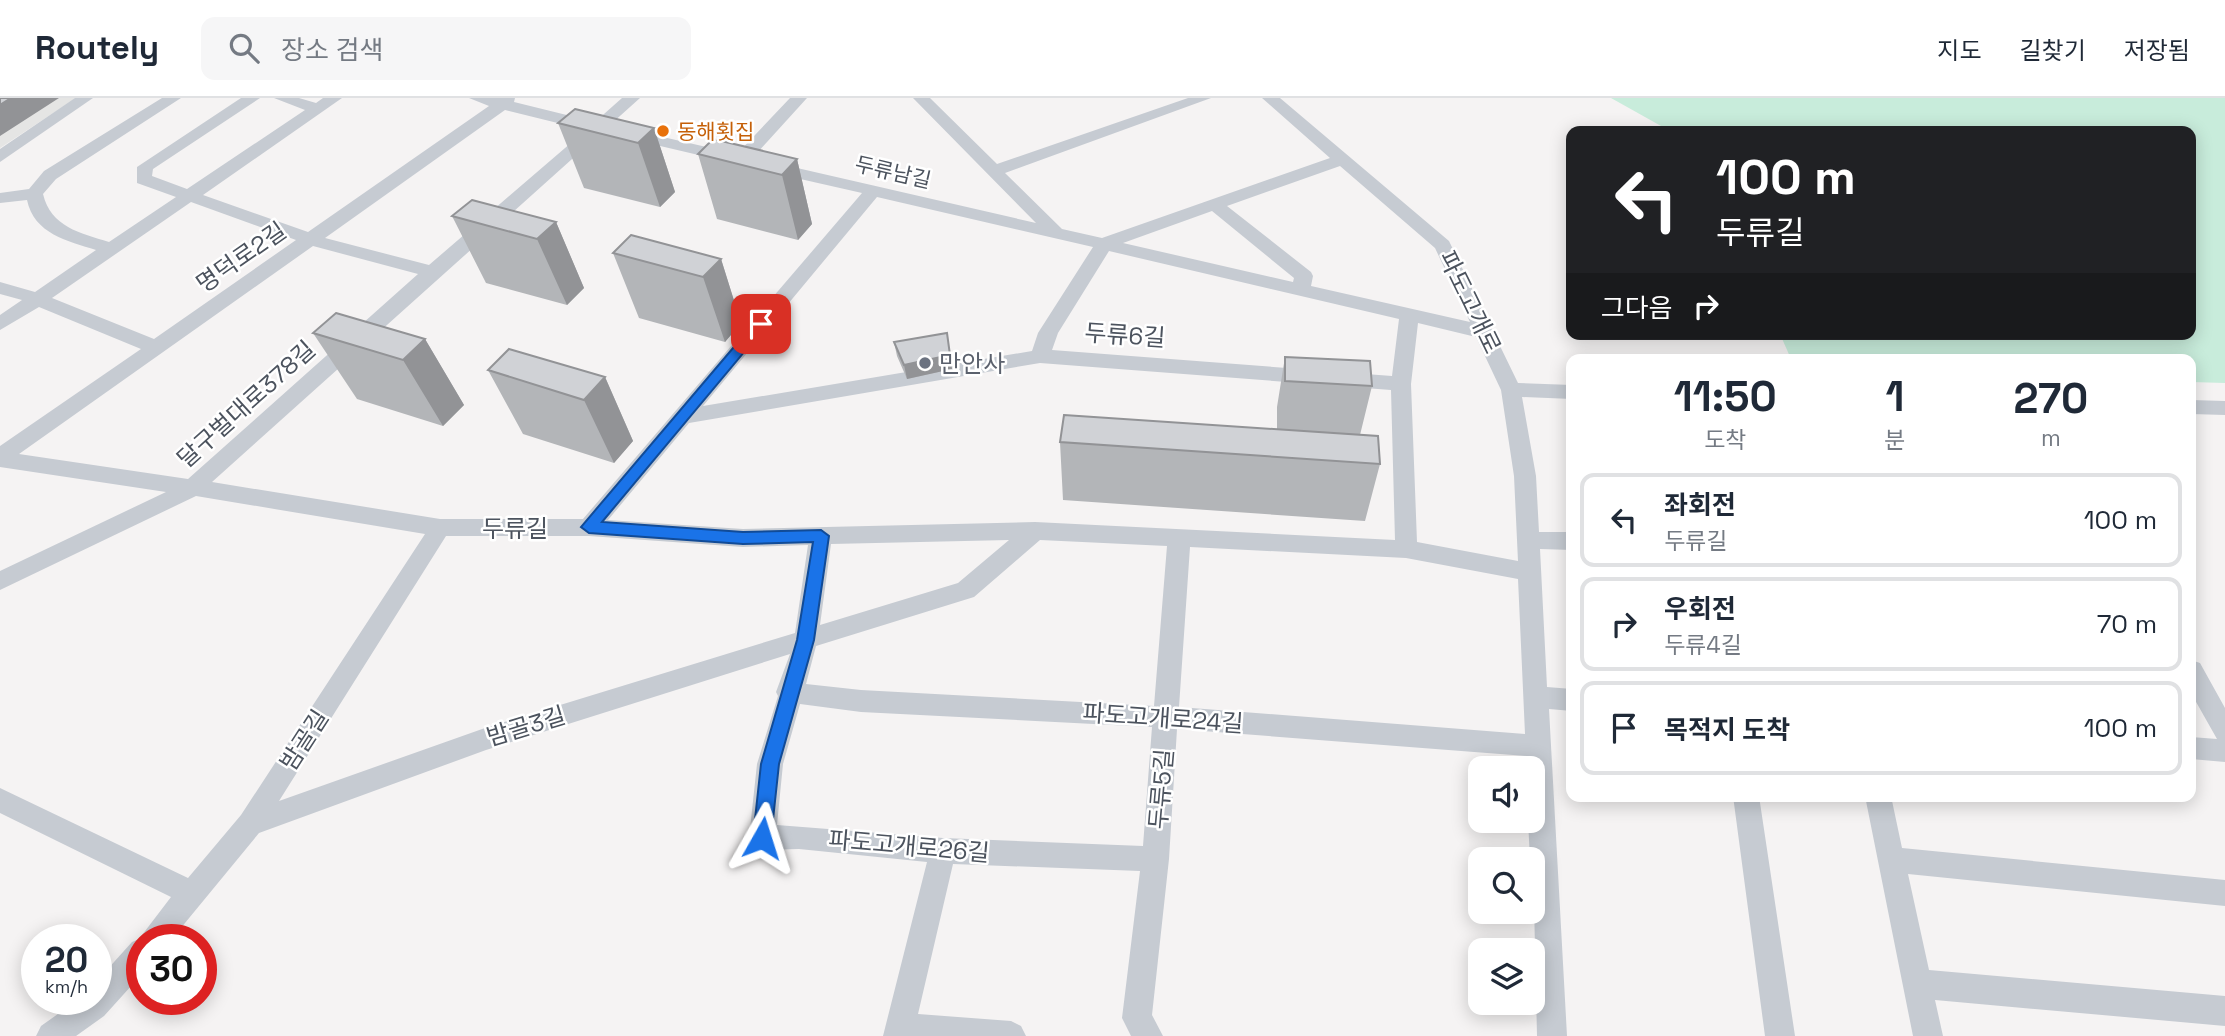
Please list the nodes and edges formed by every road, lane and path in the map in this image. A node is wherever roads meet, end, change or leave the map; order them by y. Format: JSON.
{"nodes":[{"id":1,"x":85,"y":98,"type":"edge"},
{"id":2,"x":173,"y":98,"type":"edge"},
{"id":3,"x":252,"y":98,"type":"edge"},
{"id":4,"x":282,"y":98,"type":"edge"},
{"id":5,"x":334,"y":98,"type":"edge"},
{"id":6,"x":477,"y":98,"type":"edge"},
{"id":7,"x":632,"y":98,"type":"edge"},
{"id":8,"x":799,"y":98,"type":"edge"},
{"id":9,"x":923,"y":98,"type":"edge"},
{"id":10,"x":1203,"y":98,"type":"edge"},
{"id":11,"x":1270,"y":98,"type":"edge"},
{"id":12,"x":505,"y":101,"type":"edge"},
{"id":13,"x":319,"y":109,"type":"junction"},
{"id":14,"x":598,"y":127,"type":"junction"},
{"id":15,"x":0,"y":157,"type":"edge"},
{"id":16,"x":1342,"y":159,"type":"junction"},
{"id":17,"x":741,"y":160,"type":"junction"},
{"id":18,"x":995,"y":171,"type":"junction"},
{"id":19,"x":873,"y":191,"type":"junction"},
{"id":20,"x":34,"y":194,"type":"junction"},
{"id":21,"x":0,"y":198,"type":"edge"},
{"id":22,"x":188,"y":198,"type":"junction"},
{"id":23,"x":1217,"y":206,"type":"junction"},
{"id":24,"x":1056,"y":233,"type":"junction"},
{"id":25,"x":309,"y":239,"type":"junction"},
{"id":26,"x":1105,"y":243,"type":"junction"},
{"id":27,"x":111,"y":249,"type":"junction"},
{"id":28,"x":432,"y":272,"type":"junction"},
{"id":29,"x":0,"y":288,"type":"edge"},
{"id":30,"x":1300,"y":290,"type":"junction"},
{"id":31,"x":38,"y":299,"type":"junction"},
{"id":32,"x":1409,"y":315,"type":"junction"},
{"id":33,"x":0,"y":324,"type":"edge"},
{"id":34,"x":1485,"y":332,"type":"junction"},
{"id":35,"x":155,"y":346,"type":"junction"},
{"id":36,"x":1040,"y":356,"type":"junction"},
{"id":37,"x":1401,"y":384,"type":"junction"},
{"id":38,"x":1511,"y":390,"type":"junction"},
{"id":39,"x":1566,"y":392,"type":"edge"},
{"id":40,"x":2196,"y":408,"type":"edge"},
{"id":41,"x":2222,"y":414,"type":"edge"},
{"id":42,"x":685,"y":416,"type":"junction"},
{"id":43,"x":0,"y":458,"type":"edge"},
{"id":44,"x":191,"y":489,"type":"junction"},
{"id":45,"x":589,"y":527,"type":"junction"},
{"id":46,"x":440,"y":528,"type":"junction"},
{"id":47,"x":1035,"y":531,"type":"junction"},
{"id":48,"x":821,"y":536,"type":"junction"},
{"id":49,"x":1179,"y":538,"type":"junction"},
{"id":50,"x":1529,"y":540,"type":"junction"},
{"id":51,"x":1566,"y":541,"type":"edge"},
{"id":52,"x":1406,"y":549,"type":"junction"},
{"id":53,"x":1530,"y":572,"type":"junction"},
{"id":54,"x":0,"y":582,"type":"edge"},
{"id":55,"x":806,"y":640,"type":"junction"},
{"id":56,"x":2196,"y":679,"type":"edge"},
{"id":57,"x":788,"y":692,"type":"junction"},
{"id":58,"x":1536,"y":697,"type":"junction"},
{"id":59,"x":1566,"y":700,"type":"edge"},
{"id":60,"x":1168,"y":717,"type":"junction"},
{"id":61,"x":2225,"y":731,"type":"edge"},
{"id":62,"x":1538,"y":746,"type":"junction"},
{"id":63,"x":2196,"y":748,"type":"edge"},
{"id":64,"x":2225,"y":751,"type":"edge"},
{"id":65,"x":0,"y":800,"type":"edge"},
{"id":66,"x":1747,"y":802,"type":"edge"},
{"id":67,"x":1879,"y":802,"type":"edge"},
{"id":68,"x":250,"y":824,"type":"junction"},
{"id":69,"x":943,"y":851,"type":"junction"},
{"id":70,"x":1155,"y":859,"type":"junction"},
{"id":71,"x":1892,"y":860,"type":"junction"},
{"id":72,"x":2225,"y":893,"type":"edge"},
{"id":73,"x":193,"y":894,"type":"junction"},
{"id":74,"x":167,"y":924,"type":"edge"},
{"id":75,"x":126,"y":970,"type":"edge"},
{"id":76,"x":1918,"y":984,"type":"junction"},
{"id":77,"x":2225,"y":1012,"type":"edge"},
{"id":78,"x":899,"y":1031,"type":"edge"},
{"id":79,"x":51,"y":1036,"type":"edge"},
{"id":80,"x":1011,"y":1036,"type":"edge"},
{"id":81,"x":1148,"y":1036,"type":"edge"},
{"id":82,"x":1552,"y":1036,"type":"edge"},
{"id":83,"x":1780,"y":1036,"type":"edge"},
{"id":84,"x":1928,"y":1036,"type":"edge"}],
"edges":[{"from":1,"to":15,"type":"street"},
{"from":2,"to":20,"type":"street"},
{"from":3,"to":22,"type":"street"},
{"from":4,"to":13,"type":"street"},
{"from":5,"to":13,"type":"street"},
{"from":6,"to":12,"type":"street","name":"두류남길"},
{"from":7,"to":14,"type":"street","name":"달구벌대로378길"},
{"from":8,"to":17,"type":"street"},
{"from":9,"to":18,"type":"street"},
{"from":10,"to":18,"type":"street"},
{"from":11,"to":16,"type":"street","name":"파도고개로"},
{"from":12,"to":14,"type":"street","name":"두류남길"},
{"from":12,"to":25,"type":"street","name":"명덕로2길"},
{"from":13,"to":22,"type":"street"},
{"from":14,"to":17,"type":"street","name":"두류남길"},
{"from":14,"to":28,"type":"street","name":"달구벌대로378길"},
{"from":16,"to":23,"type":"street"},
{"from":16,"to":34,"type":"street","name":"파도고개로"},
{"from":17,"to":19,"type":"street","name":"두류남길"},
{"from":18,"to":24,"type":"street"},
{"from":19,"to":24,"type":"street","name":"두류남길"},
{"from":19,"to":42,"type":"street"},
{"from":20,"to":21,"type":"street"},
{"from":20,"to":27,"type":"street"},
{"from":22,"to":25,"type":"street"},
{"from":22,"to":27,"type":"street"},
{"from":23,"to":26,"type":"street"},
{"from":23,"to":30,"type":"street"},
{"from":24,"to":26,"type":"street","name":"두류남길"},
{"from":25,"to":28,"type":"street"},
{"from":25,"to":35,"type":"street","name":"명덕로2길"},
{"from":26,"to":30,"type":"street","name":"두류남길"},
{"from":26,"to":36,"type":"street"},
{"from":27,"to":31,"type":"street"},
{"from":28,"to":44,"type":"street","name":"달구벌대로378길"},
{"from":29,"to":31,"type":"street"},
{"from":30,"to":32,"type":"street","name":"두류남길"},
{"from":31,"to":33,"type":"street"},
{"from":31,"to":35,"type":"street"},
{"from":32,"to":34,"type":"street","name":"두류남길"},
{"from":32,"to":37,"type":"street"},
{"from":34,"to":38,"type":"street","name":"파도고개로"},
{"from":35,"to":43,"type":"street","name":"명덕로2길"},
{"from":36,"to":37,"type":"street","name":"두류6길"},
{"from":36,"to":42,"type":"street","name":"두류6길"},
{"from":37,"to":52,"type":"street"},
{"from":38,"to":39,"type":"street"},
{"from":38,"to":50,"type":"street","name":"파도고개로"},
{"from":40,"to":41,"type":"street"},
{"from":42,"to":45,"type":"street"},
{"from":43,"to":44,"type":"street","name":"두류길"},
{"from":44,"to":46,"type":"street","name":"두류길"},
{"from":44,"to":54,"type":"street","name":"달구벌대로378길"},
{"from":45,"to":46,"type":"street","name":"두류길"},
{"from":45,"to":48,"type":"street","name":"두류길"},
{"from":46,"to":68,"type":"street","name":"밤골길"},
{"from":47,"to":48,"type":"street","name":"두류길"},
{"from":47,"to":49,"type":"street","name":"두류길"},
{"from":47,"to":55,"type":"street"},
{"from":48,"to":55,"type":"street","name":"파도고개로26길"},
{"from":49,"to":52,"type":"street","name":"두류길"},
{"from":49,"to":60,"type":"street","name":"두류5길"},
{"from":50,"to":51,"type":"street"},
{"from":50,"to":53,"type":"street","name":"파도고개로"},
{"from":52,"to":53,"type":"street","name":"두류길"},
{"from":53,"to":58,"type":"street","name":"파도고개로"},
{"from":55,"to":57,"type":"street","name":"파도고개로26길"},
{"from":55,"to":68,"type":"street","name":"밤골3길"},
{"from":56,"to":61,"type":"street"},
{"from":57,"to":60,"type":"street","name":"파도고개로24길"},
{"from":57,"to":69,"type":"street","name":"파도고개로26길"},
{"from":58,"to":59,"type":"street"},
{"from":58,"to":62,"type":"street","name":"파도고개로"},
{"from":60,"to":62,"type":"street","name":"파도고개로24길"},
{"from":60,"to":70,"type":"street","name":"두류5길"},
{"from":62,"to":82,"type":"street","name":"파도고개로"},
{"from":63,"to":64,"type":"street"},
{"from":65,"to":73,"type":"street"},
{"from":66,"to":83,"type":"street"},
{"from":67,"to":71,"type":"street"},
{"from":68,"to":73,"type":"street","name":"밤골길"},
{"from":69,"to":70,"type":"street","name":"파도고개로26길"},
{"from":69,"to":78,"type":"street"},
{"from":70,"to":81,"type":"street","name":"두류5길"},
{"from":71,"to":72,"type":"street"},
{"from":71,"to":76,"type":"street"},
{"from":73,"to":74,"type":"street","name":"밤골길"},
{"from":75,"to":79,"type":"street"},
{"from":76,"to":77,"type":"street"},
{"from":76,"to":84,"type":"street"},
{"from":78,"to":80,"type":"street"}]}
